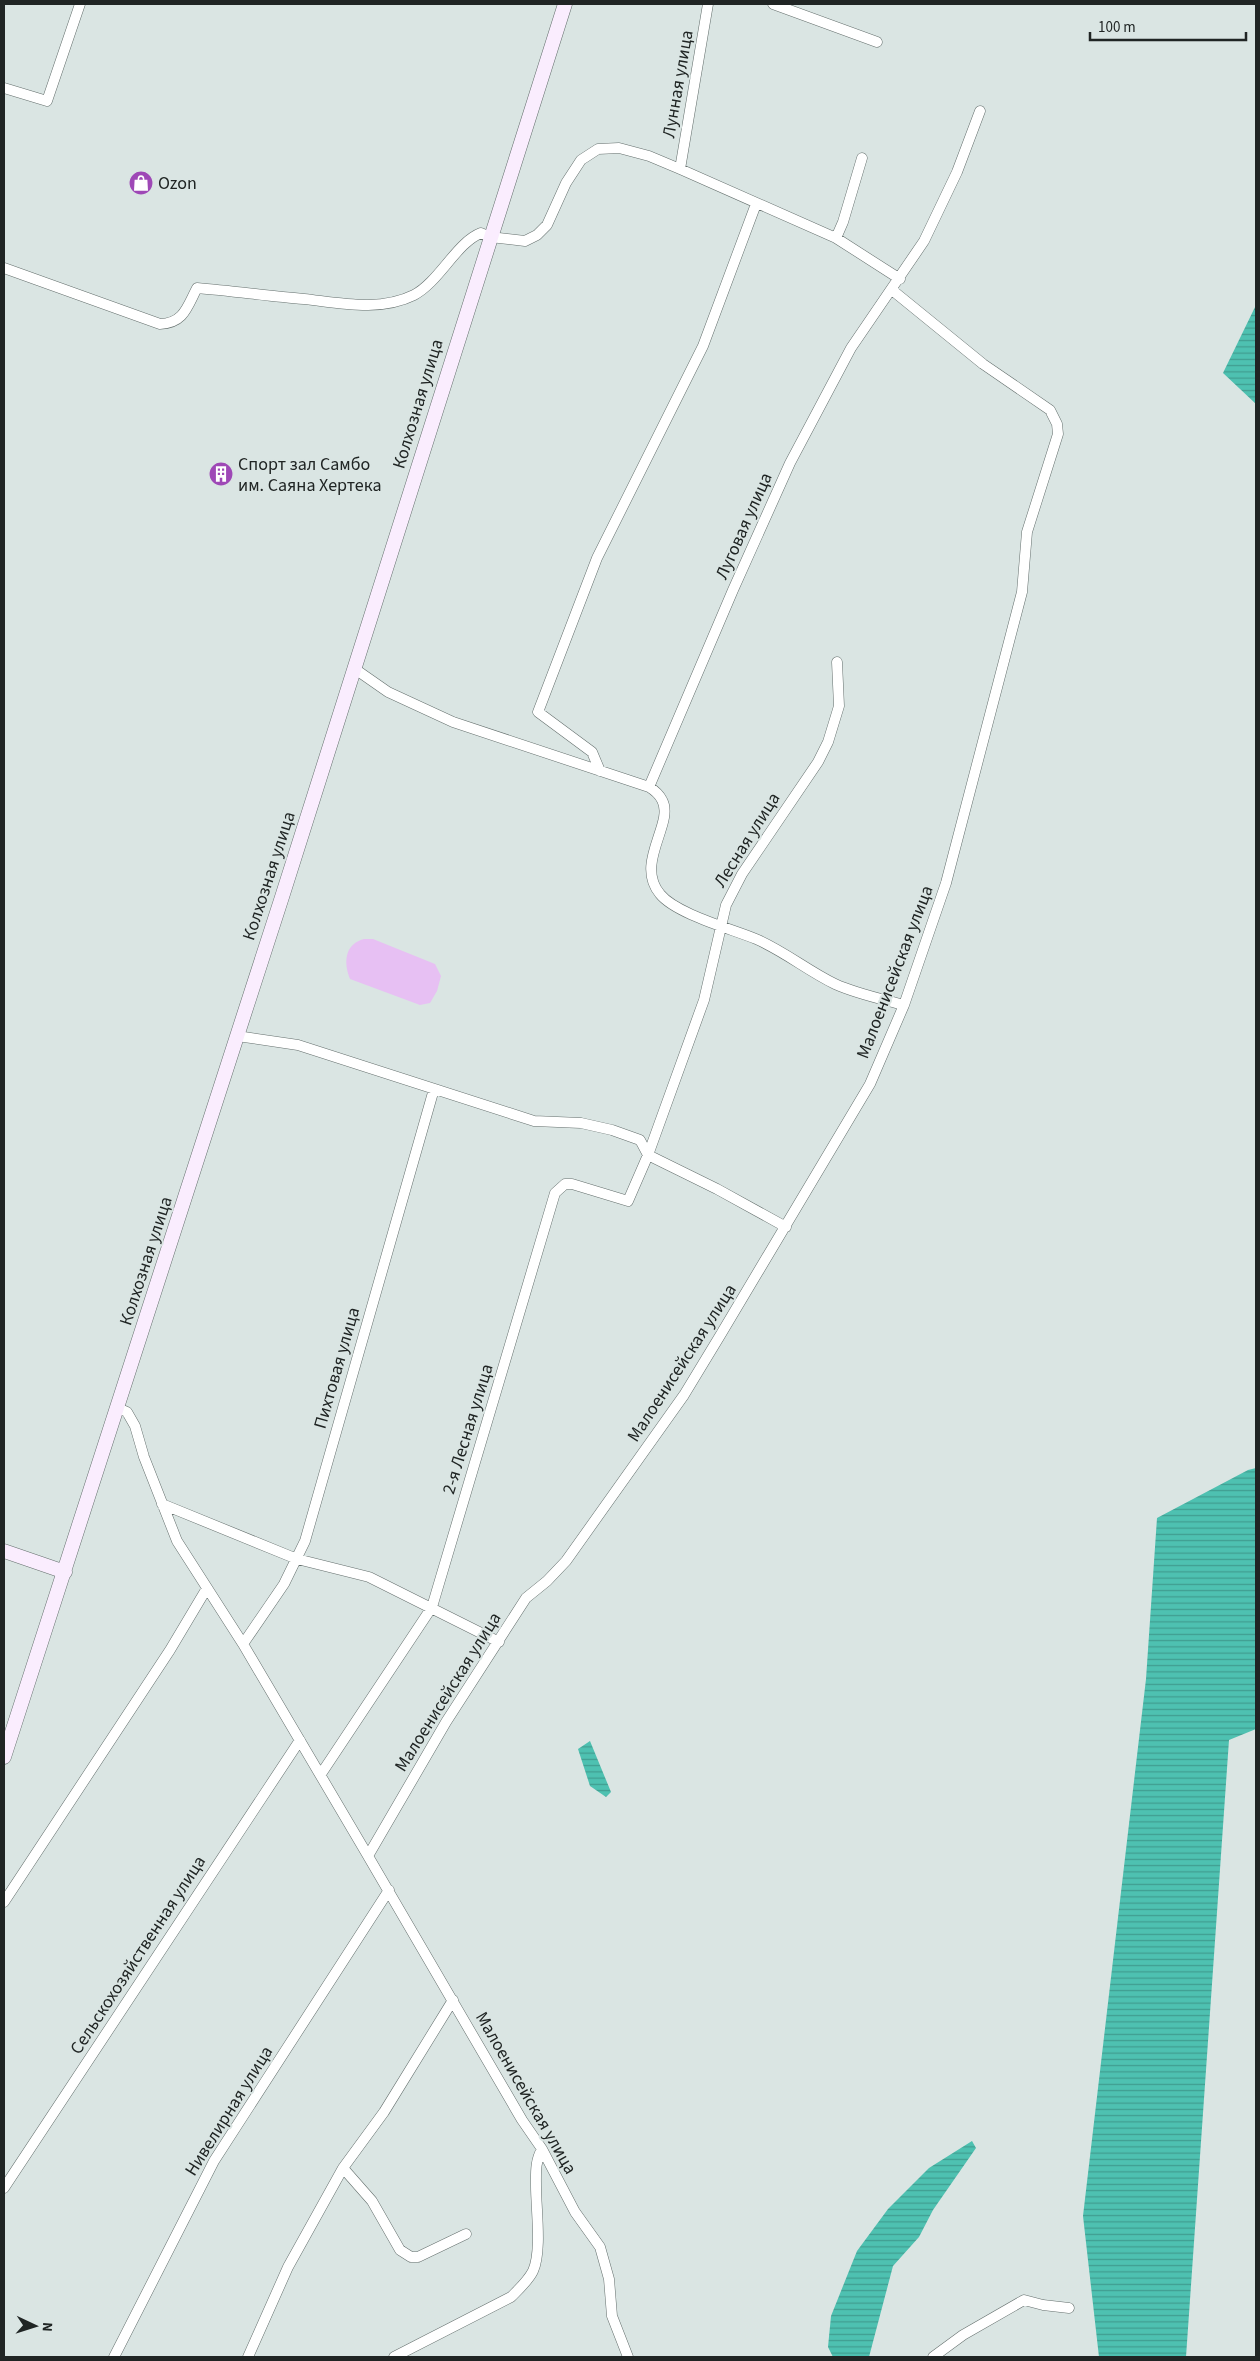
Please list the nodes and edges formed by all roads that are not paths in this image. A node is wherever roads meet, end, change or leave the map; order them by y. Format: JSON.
{"nodes":[{"id":1,"x":80,"y":4,"type":"edge"},
{"id":2,"x":565,"y":4,"type":"edge"},
{"id":3,"x":708,"y":4,"type":"edge"},
{"id":4,"x":773,"y":4,"type":"edge"},
{"id":5,"x":877,"y":42,"type":"dead end"},
{"id":6,"x":4,"y":88,"type":"edge"},
{"id":7,"x":980,"y":111,"type":"dead end"},
{"id":8,"x":862,"y":158,"type":"dead end"},
{"id":9,"x":680,"y":169,"type":"junction"},
{"id":10,"x":756,"y":204,"type":"junction"},
{"id":11,"x":490,"y":237,"type":"junction"},
{"id":12,"x":836,"y":238,"type":"junction"},
{"id":13,"x":4,"y":268,"type":"edge"},
{"id":14,"x":900,"y":279,"type":"junction"},
{"id":15,"x":892,"y":290,"type":"junction"},
{"id":16,"x":837,"y":662,"type":"dead end"},
{"id":17,"x":355,"y":669,"type":"junction"},
{"id":18,"x":600,"y":771,"type":"junction"},
{"id":19,"x":649,"y":787,"type":"junction"},
{"id":20,"x":719,"y":927,"type":"junction"},
{"id":21,"x":904,"y":1006,"type":"junction"},
{"id":22,"x":238,"y":1036,"type":"junction"},
{"id":23,"x":434,"y":1089,"type":"junction"},
{"id":24,"x":648,"y":1155,"type":"junction"},
{"id":25,"x":786,"y":1226,"type":"junction"},
{"id":26,"x":118,"y":1408,"type":"junction"},
{"id":27,"x":162,"y":1504,"type":"junction"},
{"id":28,"x":4,"y":1551,"type":"edge"},
{"id":29,"x":298,"y":1559,"type":"junction"},
{"id":30,"x":65,"y":1572,"type":"junction"},
{"id":31,"x":207,"y":1588,"type":"junction"},
{"id":32,"x":432,"y":1607,"type":"junction"},
{"id":33,"x":499,"y":1642,"type":"junction"},
{"id":34,"x":243,"y":1644,"type":"junction"},
{"id":35,"x":300,"y":1740,"type":"junction"},
{"id":36,"x":4,"y":1757,"type":"edge"},
{"id":37,"x":321,"y":1774,"type":"junction"},
{"id":38,"x":368,"y":1856,"type":"junction"},
{"id":39,"x":388,"y":1890,"type":"junction"},
{"id":40,"x":4,"y":1902,"type":"edge"},
{"id":41,"x":453,"y":2000,"type":"junction"},
{"id":42,"x":542,"y":2149,"type":"junction"},
{"id":43,"x":343,"y":2168,"type":"junction"},
{"id":44,"x":4,"y":2188,"type":"edge"},
{"id":45,"x":466,"y":2234,"type":"dead end"},
{"id":46,"x":1068,"y":2308,"type":"dead end"},
{"id":47,"x":114,"y":2357,"type":"edge"},
{"id":48,"x":248,"y":2357,"type":"edge"},
{"id":49,"x":394,"y":2357,"type":"edge"},
{"id":50,"x":628,"y":2357,"type":"edge"},
{"id":51,"x":933,"y":2357,"type":"edge"}],
"edges":[{"from":1,"to":6,"type":"street"},
{"from":2,"to":11,"type":"main road","name":"Колхозная улица"},
{"from":3,"to":9,"type":"street","name":"Лунная улица"},
{"from":4,"to":5,"type":"street"},
{"from":7,"to":14,"type":"street","name":"Луговая улица"},
{"from":8,"to":12,"type":"street"},
{"from":9,"to":10,"type":"street"},
{"from":9,"to":11,"type":"street"},
{"from":10,"to":12,"type":"street"},
{"from":10,"to":18,"type":"street"},
{"from":11,"to":13,"type":"street"},
{"from":11,"to":17,"type":"main road","name":"Колхозная улица"},
{"from":12,"to":14,"type":"street"},
{"from":14,"to":15,"type":"street","name":"Луговая улица"},
{"from":15,"to":19,"type":"street","name":"Луговая улица"},
{"from":15,"to":21,"type":"street","name":"Малоенисейская улица"},
{"from":16,"to":20,"type":"street","name":"Лесная улица"},
{"from":17,"to":18,"type":"street"},
{"from":17,"to":22,"type":"main road","name":"Колхозная улица"},
{"from":18,"to":19,"type":"street"},
{"from":19,"to":20,"type":"street"},
{"from":20,"to":21,"type":"street"},
{"from":20,"to":24,"type":"street","name":"Лесная улица"},
{"from":21,"to":25,"type":"street","name":"Малоенисейская улица"},
{"from":22,"to":23,"type":"street"},
{"from":22,"to":26,"type":"main road","name":"Колхозная улица"},
{"from":23,"to":24,"type":"street"},
{"from":23,"to":29,"type":"street","name":"Пихтовая улица"},
{"from":24,"to":25,"type":"street"},
{"from":24,"to":32,"type":"street","name":"2-я Лесная улица"},
{"from":25,"to":33,"type":"street","name":"Малоенисейская улица"},
{"from":26,"to":27,"type":"street"},
{"from":26,"to":30,"type":"main road","name":"Колхозная улица"},
{"from":27,"to":29,"type":"street"},
{"from":27,"to":31,"type":"street"},
{"from":28,"to":30,"type":"main road"},
{"from":29,"to":32,"type":"street"},
{"from":29,"to":34,"type":"street","name":"Пихтовая улица"},
{"from":30,"to":36,"type":"main road","name":"Колхозная улица"},
{"from":31,"to":34,"type":"street"},
{"from":31,"to":40,"type":"street"},
{"from":32,"to":33,"type":"street"},
{"from":32,"to":37,"type":"street","name":"2-я Лесная улица"},
{"from":33,"to":38,"type":"street","name":"Малоенисейская улица"},
{"from":34,"to":35,"type":"street"},
{"from":35,"to":37,"type":"street"},
{"from":35,"to":44,"type":"street","name":"Сельскохозяйственная улица"},
{"from":37,"to":38,"type":"street"},
{"from":38,"to":39,"type":"street","name":"Малоенисейская улица"},
{"from":39,"to":41,"type":"street","name":"Малоенисейская улица"},
{"from":39,"to":47,"type":"street","name":"Нивелирная улица"},
{"from":41,"to":42,"type":"street","name":"Малоенисейская улица"},
{"from":41,"to":43,"type":"street"},
{"from":42,"to":49,"type":"street"},
{"from":42,"to":50,"type":"street","name":"Малоенисейская улица"},
{"from":43,"to":45,"type":"street"},
{"from":43,"to":48,"type":"street"},
{"from":46,"to":51,"type":"street"}]}
